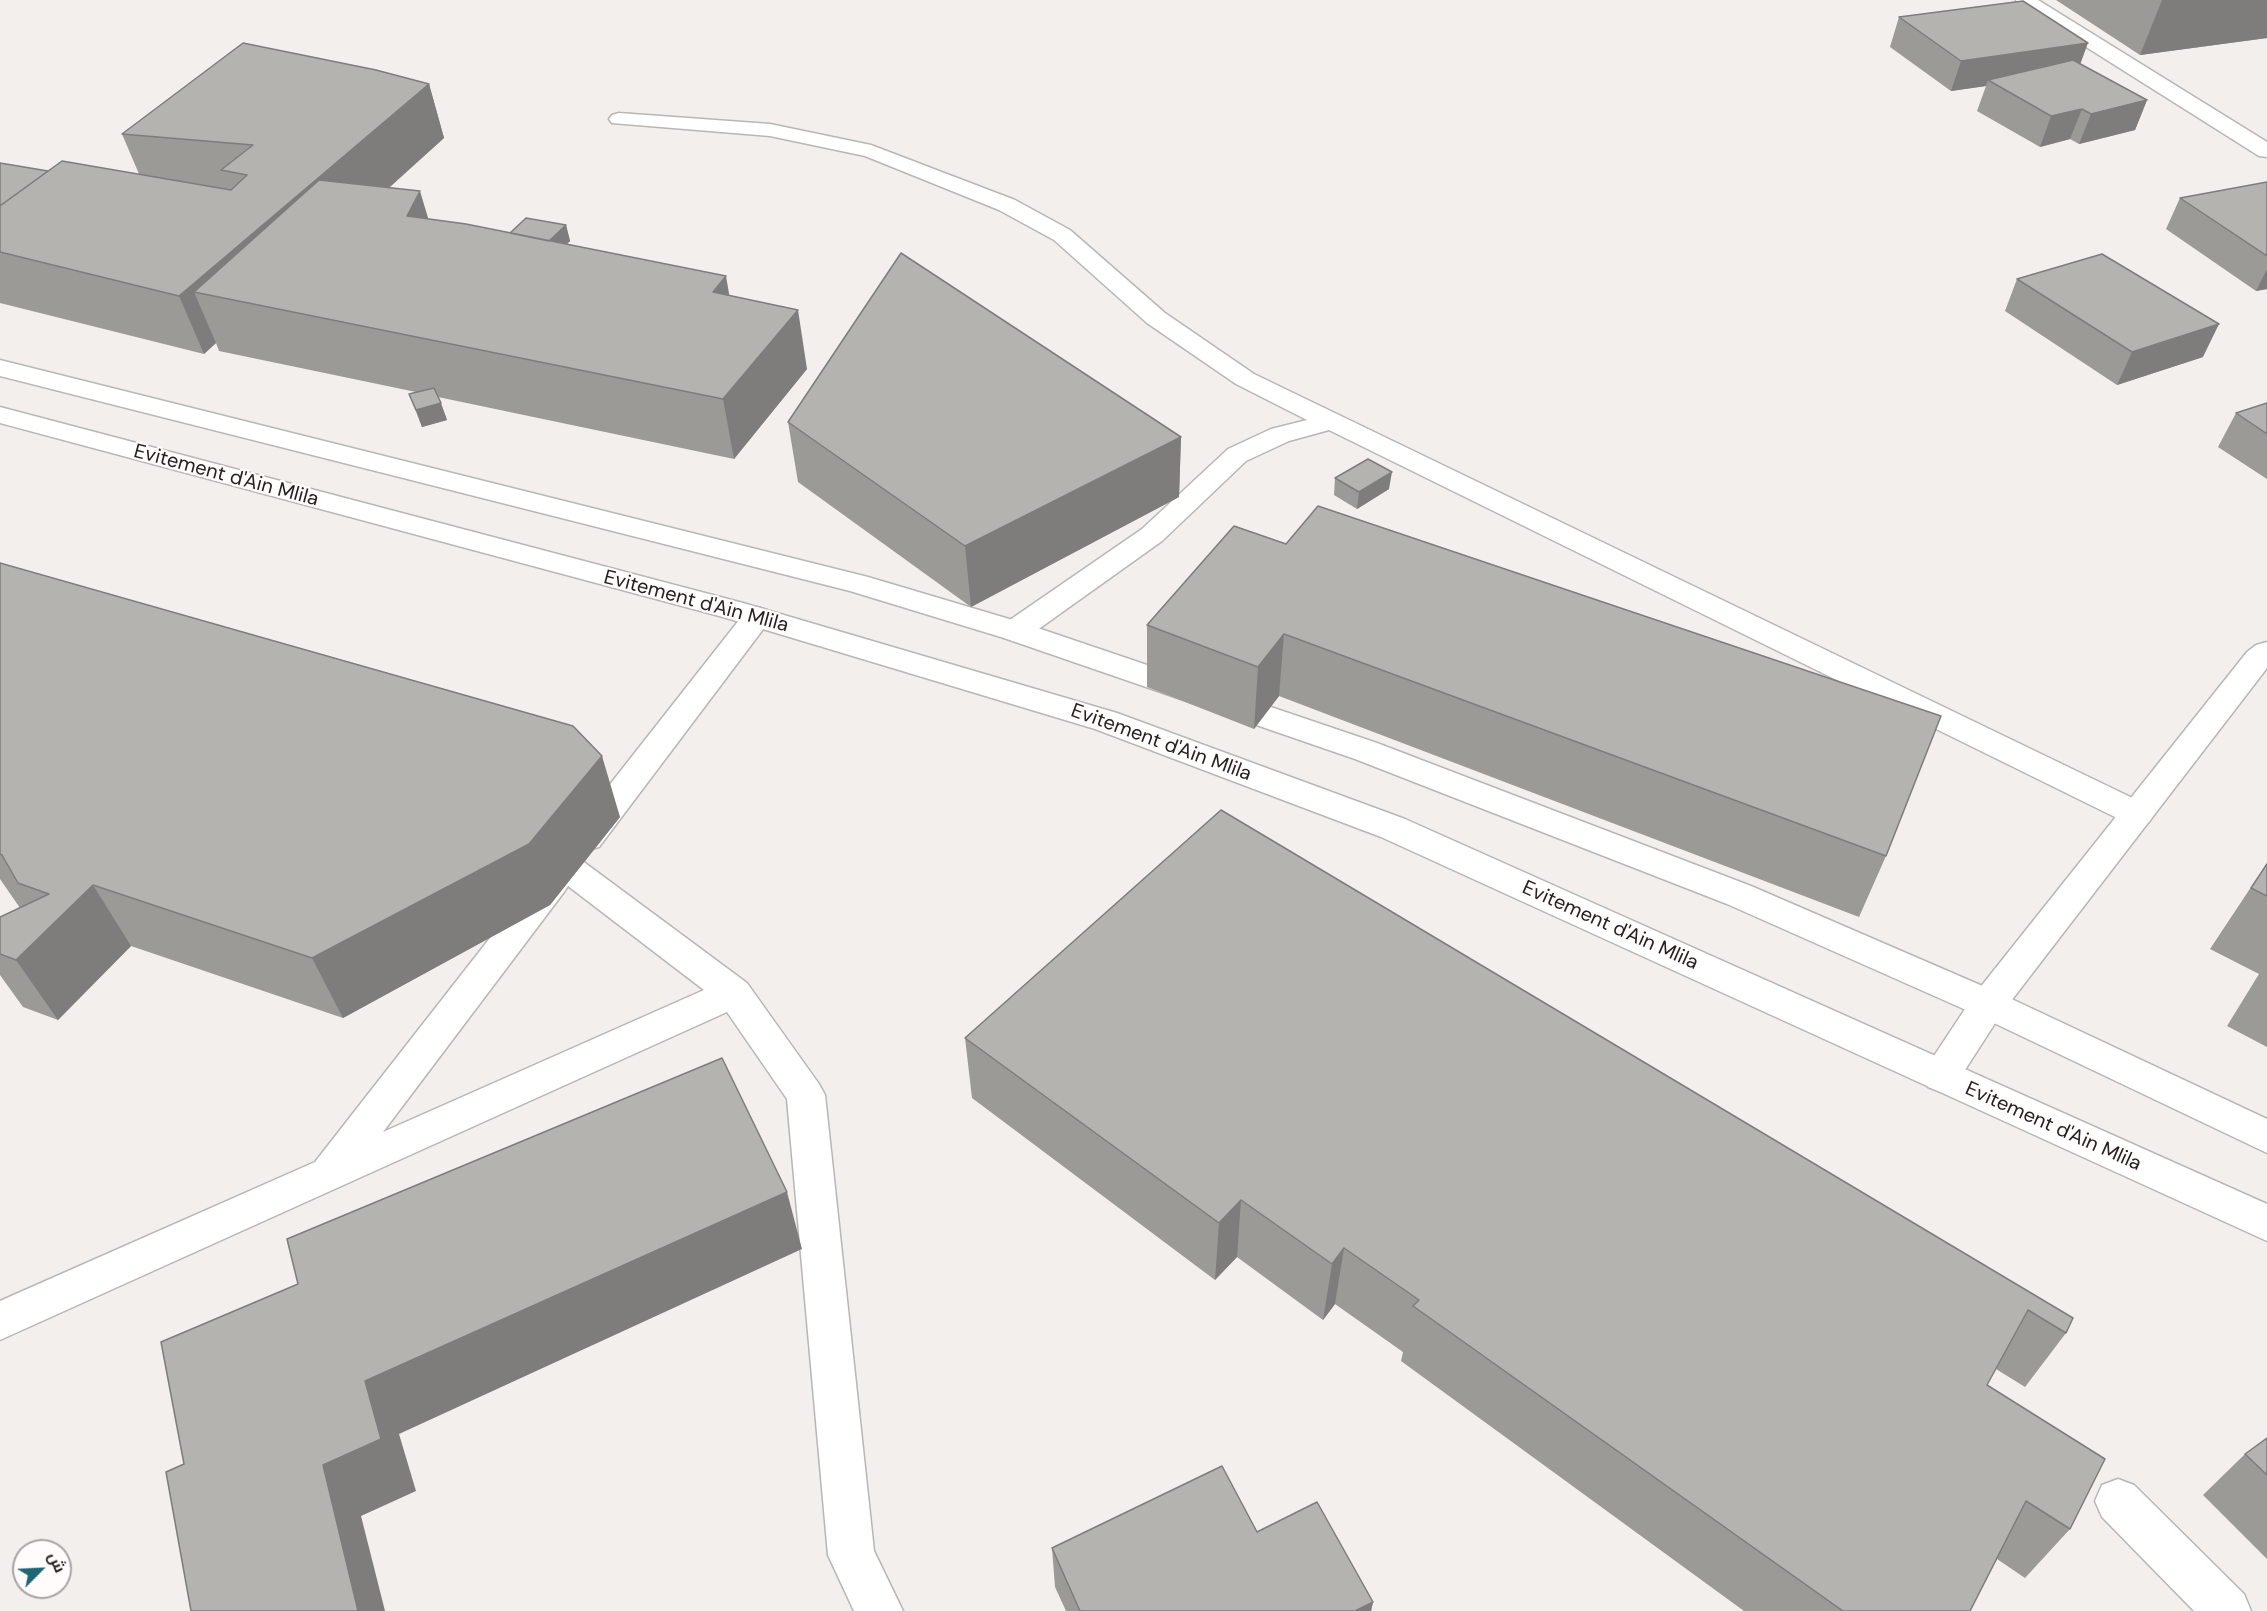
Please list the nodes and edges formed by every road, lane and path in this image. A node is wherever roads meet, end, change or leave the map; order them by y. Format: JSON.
{"nodes":[{"id":1,"x":2025,"y":0,"type":"edge"},
{"id":2,"x":620,"y":119,"type":"dead end"},
{"id":3,"x":2267,"y":151,"type":"edge"},
{"id":4,"x":0,"y":369,"type":"edge"},
{"id":5,"x":0,"y":415,"type":"edge"},
{"id":6,"x":1332,"y":421,"type":"junction"},
{"id":7,"x":757,"y":617,"type":"junction"},
{"id":8,"x":1015,"y":631,"type":"junction"},
{"id":9,"x":2267,"y":652,"type":"edge"},
{"id":10,"x":2136,"y":814,"type":"junction"},
{"id":11,"x":565,"y":866,"type":"junction"},
{"id":12,"x":734,"y":993,"type":"junction"},
{"id":13,"x":1988,"y":1004,"type":"junction"},
{"id":14,"x":1941,"y":1076,"type":"junction"},
{"id":15,"x":2267,"y":1137,"type":"edge"},
{"id":16,"x":328,"y":1174,"type":"junction"},
{"id":17,"x":2267,"y":1223,"type":"edge"},
{"id":18,"x":0,"y":1321,"type":"edge"},
{"id":19,"x":2118,"y":1501,"type":"dead end"},
{"id":20,"x":879,"y":1611,"type":"edge"},
{"id":21,"x":2227,"y":1611,"type":"edge"}],
"edges":[{"from":1,"to":3,"type":"main road"},
{"from":2,"to":6,"type":"main road"},
{"from":4,"to":8,"type":"main road"},
{"from":5,"to":7,"type":"main road","name":"Evitement d'Ain Mlila"},
{"from":6,"to":8,"type":"main road"},
{"from":6,"to":10,"type":"main road"},
{"from":7,"to":11,"type":"main road"},
{"from":7,"to":14,"type":"main road","name":"Evitement d'Ain Mlila"},
{"from":8,"to":13,"type":"main road"},
{"from":9,"to":10,"type":"main road"},
{"from":10,"to":13,"type":"main road"},
{"from":11,"to":12,"type":"main road"},
{"from":11,"to":16,"type":"main road"},
{"from":12,"to":16,"type":"main road"},
{"from":12,"to":20,"type":"main road"},
{"from":13,"to":14,"type":"main road"},
{"from":13,"to":15,"type":"main road"},
{"from":14,"to":17,"type":"main road","name":"Evitement d'Ain Mlila"},
{"from":16,"to":18,"type":"main road"},
{"from":19,"to":21,"type":"main road"}]}
